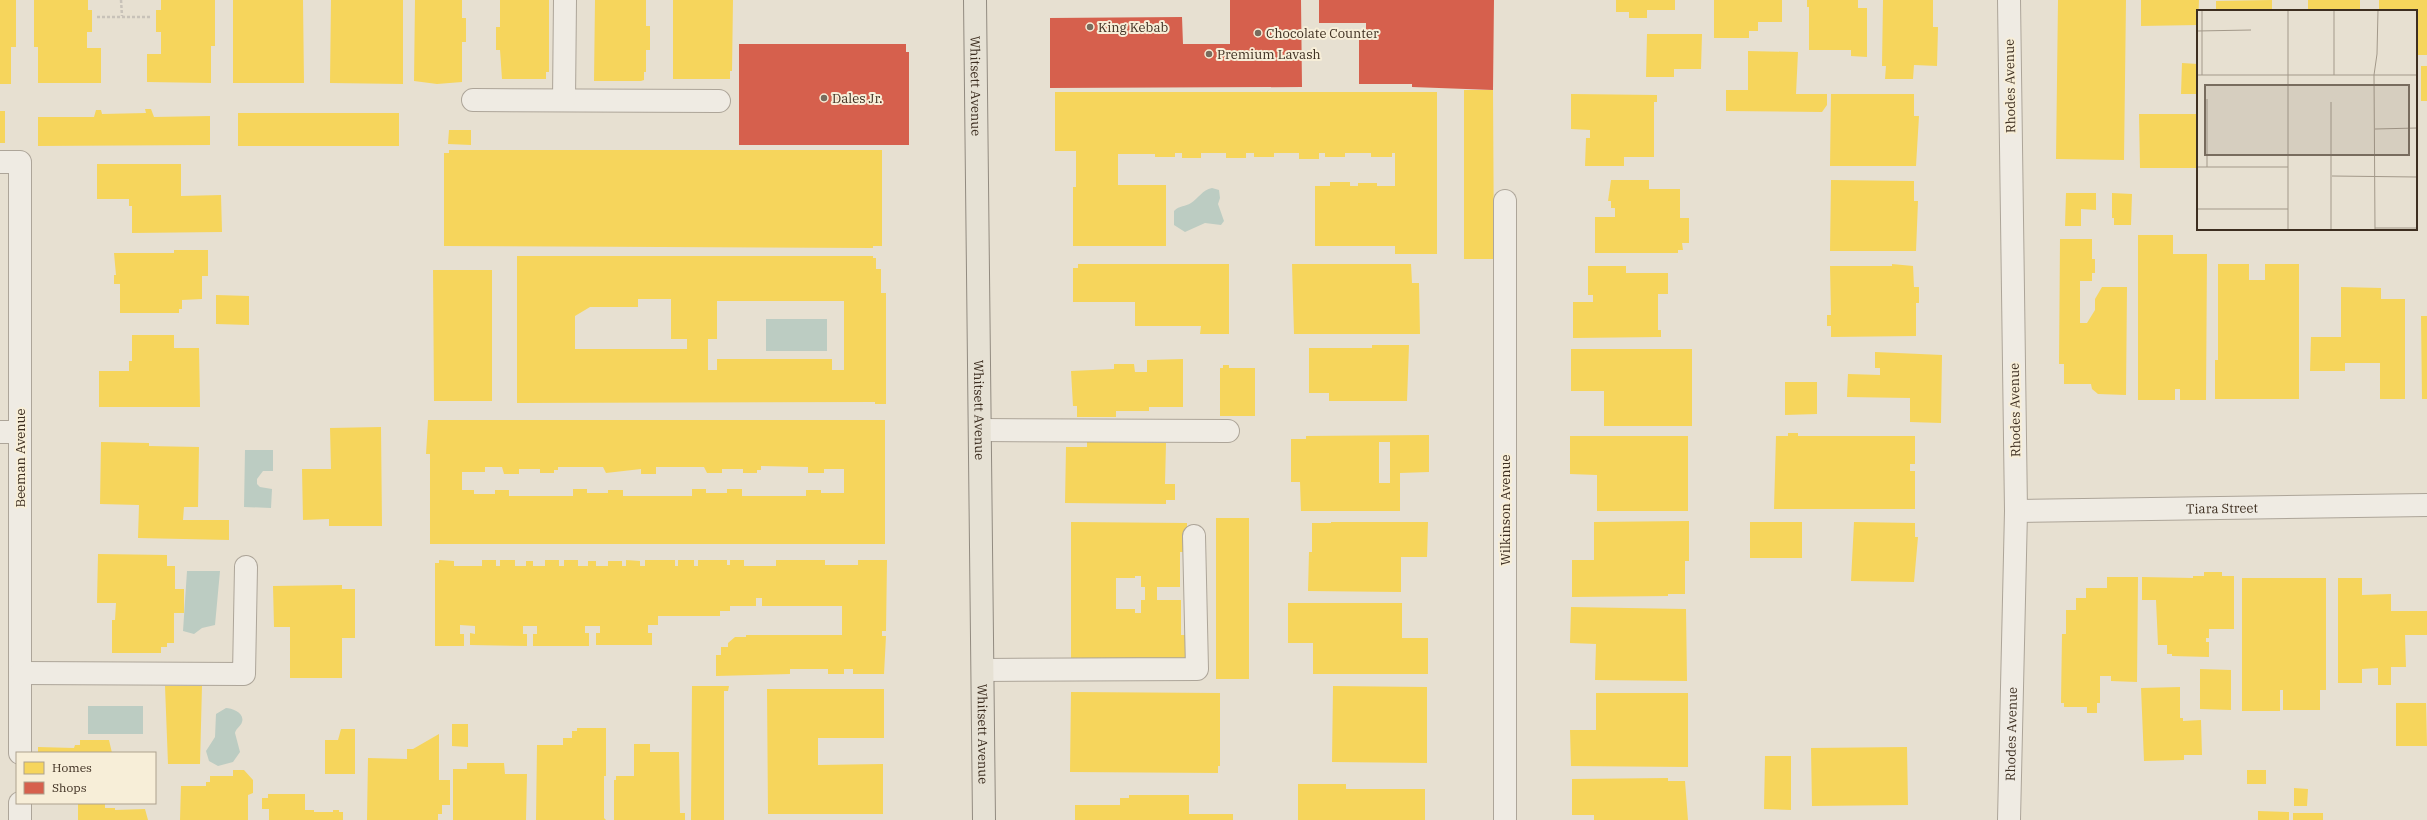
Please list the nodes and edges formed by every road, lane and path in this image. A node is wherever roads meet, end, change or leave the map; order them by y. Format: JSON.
{"nodes":[{"id":1,"x":122,"y":0,"type":"edge"},
{"id":2,"x":565,"y":0,"type":"edge"},
{"id":3,"x":975,"y":0,"type":"edge"},
{"id":4,"x":2009,"y":0,"type":"edge"},
{"id":5,"x":122,"y":16,"type":"junction"},
{"id":6,"x":97,"y":17,"type":"dead end"},
{"id":7,"x":151,"y":17,"type":"dead end"},
{"id":8,"x":473,"y":100,"type":"dead end"},
{"id":9,"x":564,"y":100,"type":"junction"},
{"id":10,"x":719,"y":101,"type":"dead end"},
{"id":11,"x":10,"y":162,"type":"edge"},
{"id":12,"x":1505,"y":201,"type":"dead end"},
{"id":13,"x":981,"y":430,"type":"junction"},
{"id":14,"x":1228,"y":431,"type":"dead end"},
{"id":15,"x":10,"y":432,"type":"edge"},
{"id":16,"x":2427,"y":505,"type":"edge"},
{"id":17,"x":2016,"y":511,"type":"junction"},
{"id":18,"x":1194,"y":536,"type":"dead end"},
{"id":19,"x":246,"y":567,"type":"dead end"},
{"id":20,"x":983,"y":670,"type":"junction"},
{"id":21,"x":20,"y":673,"type":"junction"},
{"id":22,"x":20,"y":752,"type":"edge"},
{"id":23,"x":20,"y":804,"type":"edge"},
{"id":24,"x":20,"y":820,"type":"edge"},
{"id":25,"x":984,"y":820,"type":"edge"},
{"id":26,"x":1505,"y":820,"type":"edge"},
{"id":27,"x":2009,"y":820,"type":"edge"}],
"edges":[{"from":1,"to":5,"type":"path"},
{"from":2,"to":9,"type":"street"},
{"from":3,"to":13,"type":"main road","name":"Whitsett Avenue"},
{"from":4,"to":17,"type":"street","name":"Rhodes Avenue"},
{"from":5,"to":6,"type":"path"},
{"from":5,"to":7,"type":"path"},
{"from":8,"to":9,"type":"street"},
{"from":9,"to":10,"type":"street"},
{"from":11,"to":15,"type":"street","name":"Beeman Avenue"},
{"from":12,"to":26,"type":"street","name":"Wilkinson Avenue"},
{"from":13,"to":14,"type":"street"},
{"from":13,"to":20,"type":"main road","name":"Whitsett Avenue"},
{"from":15,"to":21,"type":"street","name":"Beeman Avenue"},
{"from":16,"to":17,"type":"street","name":"Tiara Street"},
{"from":17,"to":27,"type":"street","name":"Rhodes Avenue"},
{"from":18,"to":20,"type":"street"},
{"from":19,"to":21,"type":"street"},
{"from":20,"to":25,"type":"main road","name":"Whitsett Avenue"},
{"from":21,"to":22,"type":"street","name":"Beeman Avenue"},
{"from":23,"to":24,"type":"street"}]}
